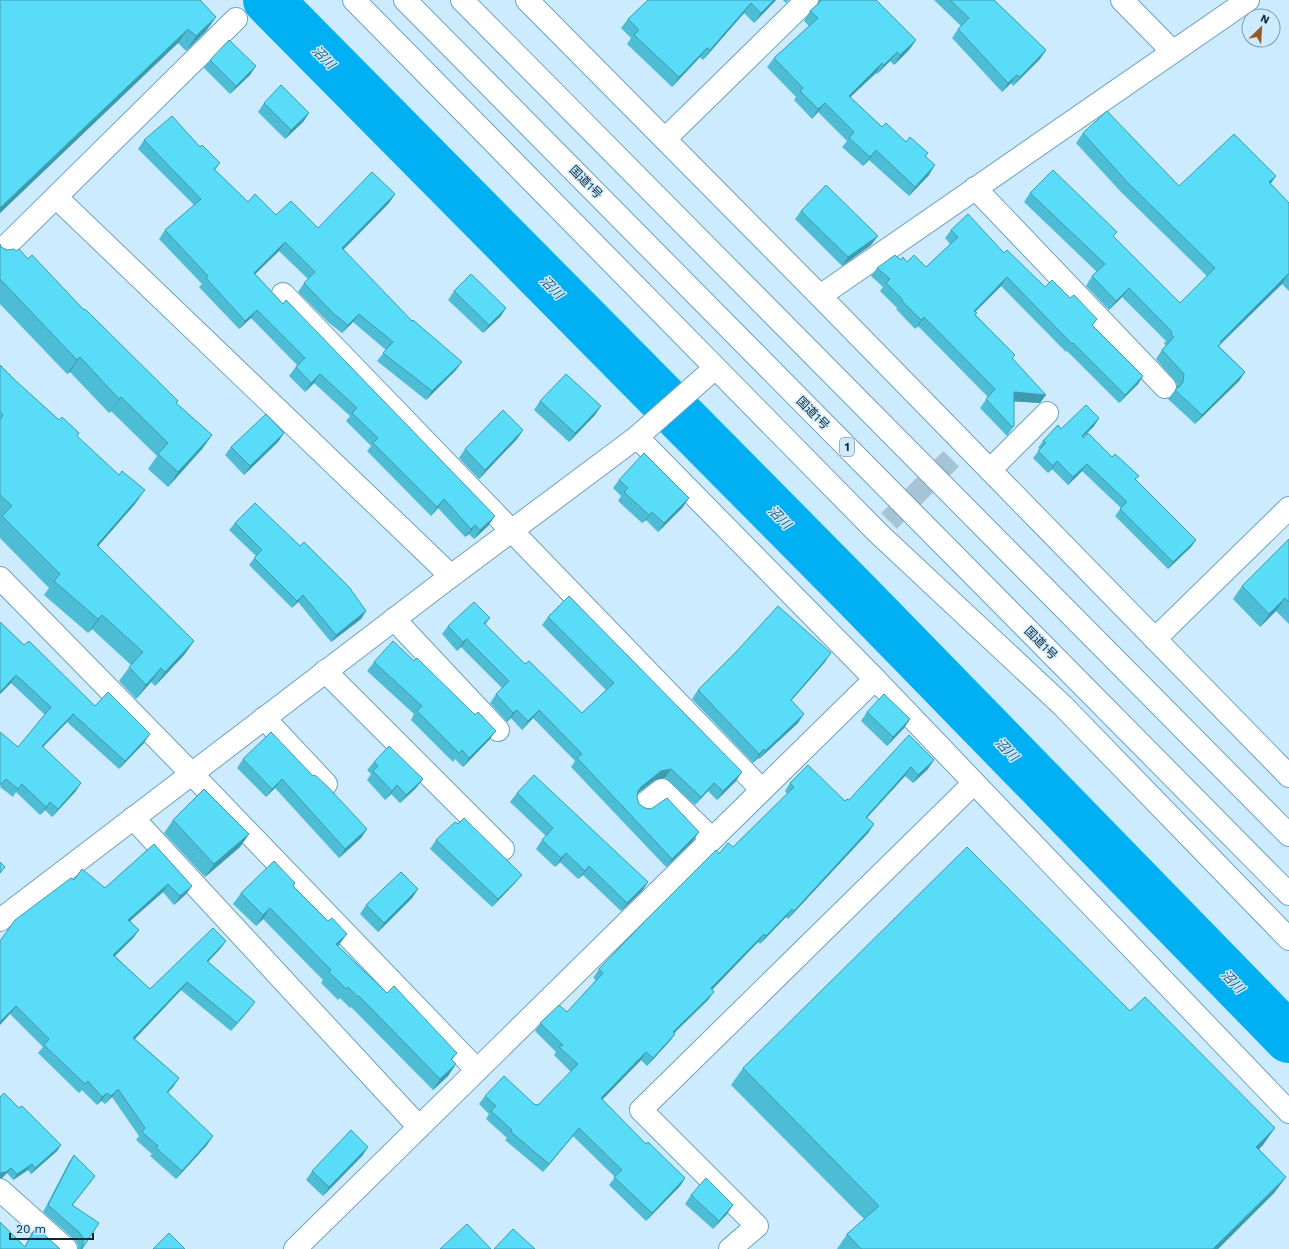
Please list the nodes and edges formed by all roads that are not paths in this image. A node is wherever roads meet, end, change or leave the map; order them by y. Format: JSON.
{"nodes":[{"id":1,"x":354,"y":0,"type":"edge"},
{"id":2,"x":405,"y":0,"type":"edge"},
{"id":3,"x":462,"y":0,"type":"edge"},
{"id":4,"x":527,"y":0,"type":"edge"},
{"id":5,"x":806,"y":0,"type":"edge"},
{"id":6,"x":1122,"y":0,"type":"edge"},
{"id":7,"x":1248,"y":0,"type":"edge"},
{"id":8,"x":236,"y":19,"type":"dead end"},
{"id":9,"x":1173,"y":52,"type":"junction"},
{"id":10,"x":665,"y":139,"type":"junction"},
{"id":11,"x":975,"y":188,"type":"junction"},
{"id":12,"x":56,"y":197,"type":"junction"},
{"id":13,"x":0,"y":252,"type":"edge"},
{"id":14,"x":283,"y":294,"type":"dead end"},
{"id":15,"x":820,"y":296,"type":"junction"},
{"id":16,"x":715,"y":368,"type":"junction"},
{"id":17,"x":1165,"y":387,"type":"dead end"},
{"id":18,"x":1047,"y":413,"type":"dead end"},
{"id":19,"x":637,"y":437,"type":"junction"},
{"id":20,"x":990,"y":470,"type":"junction"},
{"id":21,"x":1289,"y":508,"type":"edge"},
{"id":22,"x":512,"y":531,"type":"junction"},
{"id":23,"x":451,"y":576,"type":"junction"},
{"id":24,"x":0,"y":578,"type":"edge"},
{"id":25,"x":394,"y":619,"type":"junction"},
{"id":26,"x":1155,"y":639,"type":"junction"},
{"id":27,"x":325,"y":671,"type":"junction"},
{"id":28,"x":875,"y":679,"type":"junction"},
{"id":29,"x":264,"y":718,"type":"junction"},
{"id":30,"x":498,"y":730,"type":"dead end"},
{"id":31,"x":191,"y":773,"type":"junction"},
{"id":32,"x":1289,"y":776,"type":"edge"},
{"id":33,"x":974,"y":783,"type":"junction"},
{"id":34,"x":326,"y":784,"type":"edge"},
{"id":35,"x":762,"y":790,"type":"junction"},
{"id":36,"x":643,"y":805,"type":"edge"},
{"id":37,"x":133,"y":818,"type":"junction"},
{"id":38,"x":1289,"y":835,"type":"edge"},
{"id":39,"x":712,"y":839,"type":"junction"},
{"id":40,"x":503,"y":850,"type":"dead end"},
{"id":41,"x":1289,"y":894,"type":"edge"},
{"id":42,"x":0,"y":920,"type":"edge"},
{"id":43,"x":1289,"y":939,"type":"edge"},
{"id":44,"x":477,"y":1070,"type":"junction"},
{"id":45,"x":1289,"y":1112,"type":"edge"},
{"id":46,"x":419,"y":1127,"type":"junction"},
{"id":47,"x":0,"y":1190,"type":"edge"},
{"id":48,"x":66,"y":1249,"type":"edge"},
{"id":49,"x":295,"y":1249,"type":"edge"},
{"id":50,"x":730,"y":1249,"type":"edge"}],
"edges":[{"from":1,"to":16,"type":"main road"},
{"from":2,"to":41,"type":"main road","name":"国道1号","number":"1"},
{"from":3,"to":38,"type":"main road"},
{"from":4,"to":10,"type":"main road"},
{"from":5,"to":10,"type":"main road"},
{"from":6,"to":9,"type":"main road"},
{"from":7,"to":9,"type":"main road"},
{"from":8,"to":12,"type":"main road"},
{"from":9,"to":11,"type":"main road"},
{"from":10,"to":15,"type":"main road"},
{"from":11,"to":15,"type":"main road"},
{"from":11,"to":17,"type":"main road"},
{"from":12,"to":13,"type":"main road"},
{"from":12,"to":23,"type":"main road"},
{"from":14,"to":22,"type":"main road"},
{"from":15,"to":20,"type":"main road"},
{"from":16,"to":19,"type":"main road"},
{"from":16,"to":43,"type":"main road"},
{"from":18,"to":20,"type":"main road"},
{"from":19,"to":22,"type":"main road"},
{"from":19,"to":28,"type":"main road"},
{"from":20,"to":26,"type":"main road"},
{"from":21,"to":26,"type":"main road"},
{"from":22,"to":23,"type":"main road"},
{"from":22,"to":35,"type":"main road"},
{"from":23,"to":25,"type":"main road"},
{"from":24,"to":31,"type":"main road"},
{"from":25,"to":27,"type":"main road"},
{"from":25,"to":30,"type":"main road"},
{"from":26,"to":32,"type":"main road"},
{"from":27,"to":29,"type":"main road"},
{"from":27,"to":40,"type":"main road"},
{"from":28,"to":33,"type":"main road"},
{"from":28,"to":35,"type":"main road"},
{"from":29,"to":31,"type":"main road"},
{"from":29,"to":34,"type":"main road"},
{"from":31,"to":37,"type":"main road"},
{"from":31,"to":44,"type":"main road"},
{"from":33,"to":45,"type":"main road"},
{"from":33,"to":50,"type":"main road"},
{"from":35,"to":39,"type":"main road"},
{"from":36,"to":39,"type":"main road"},
{"from":37,"to":42,"type":"main road"},
{"from":37,"to":46,"type":"main road"},
{"from":39,"to":44,"type":"main road"},
{"from":44,"to":46,"type":"main road"},
{"from":46,"to":49,"type":"main road"},
{"from":47,"to":48,"type":"main road"}]}
